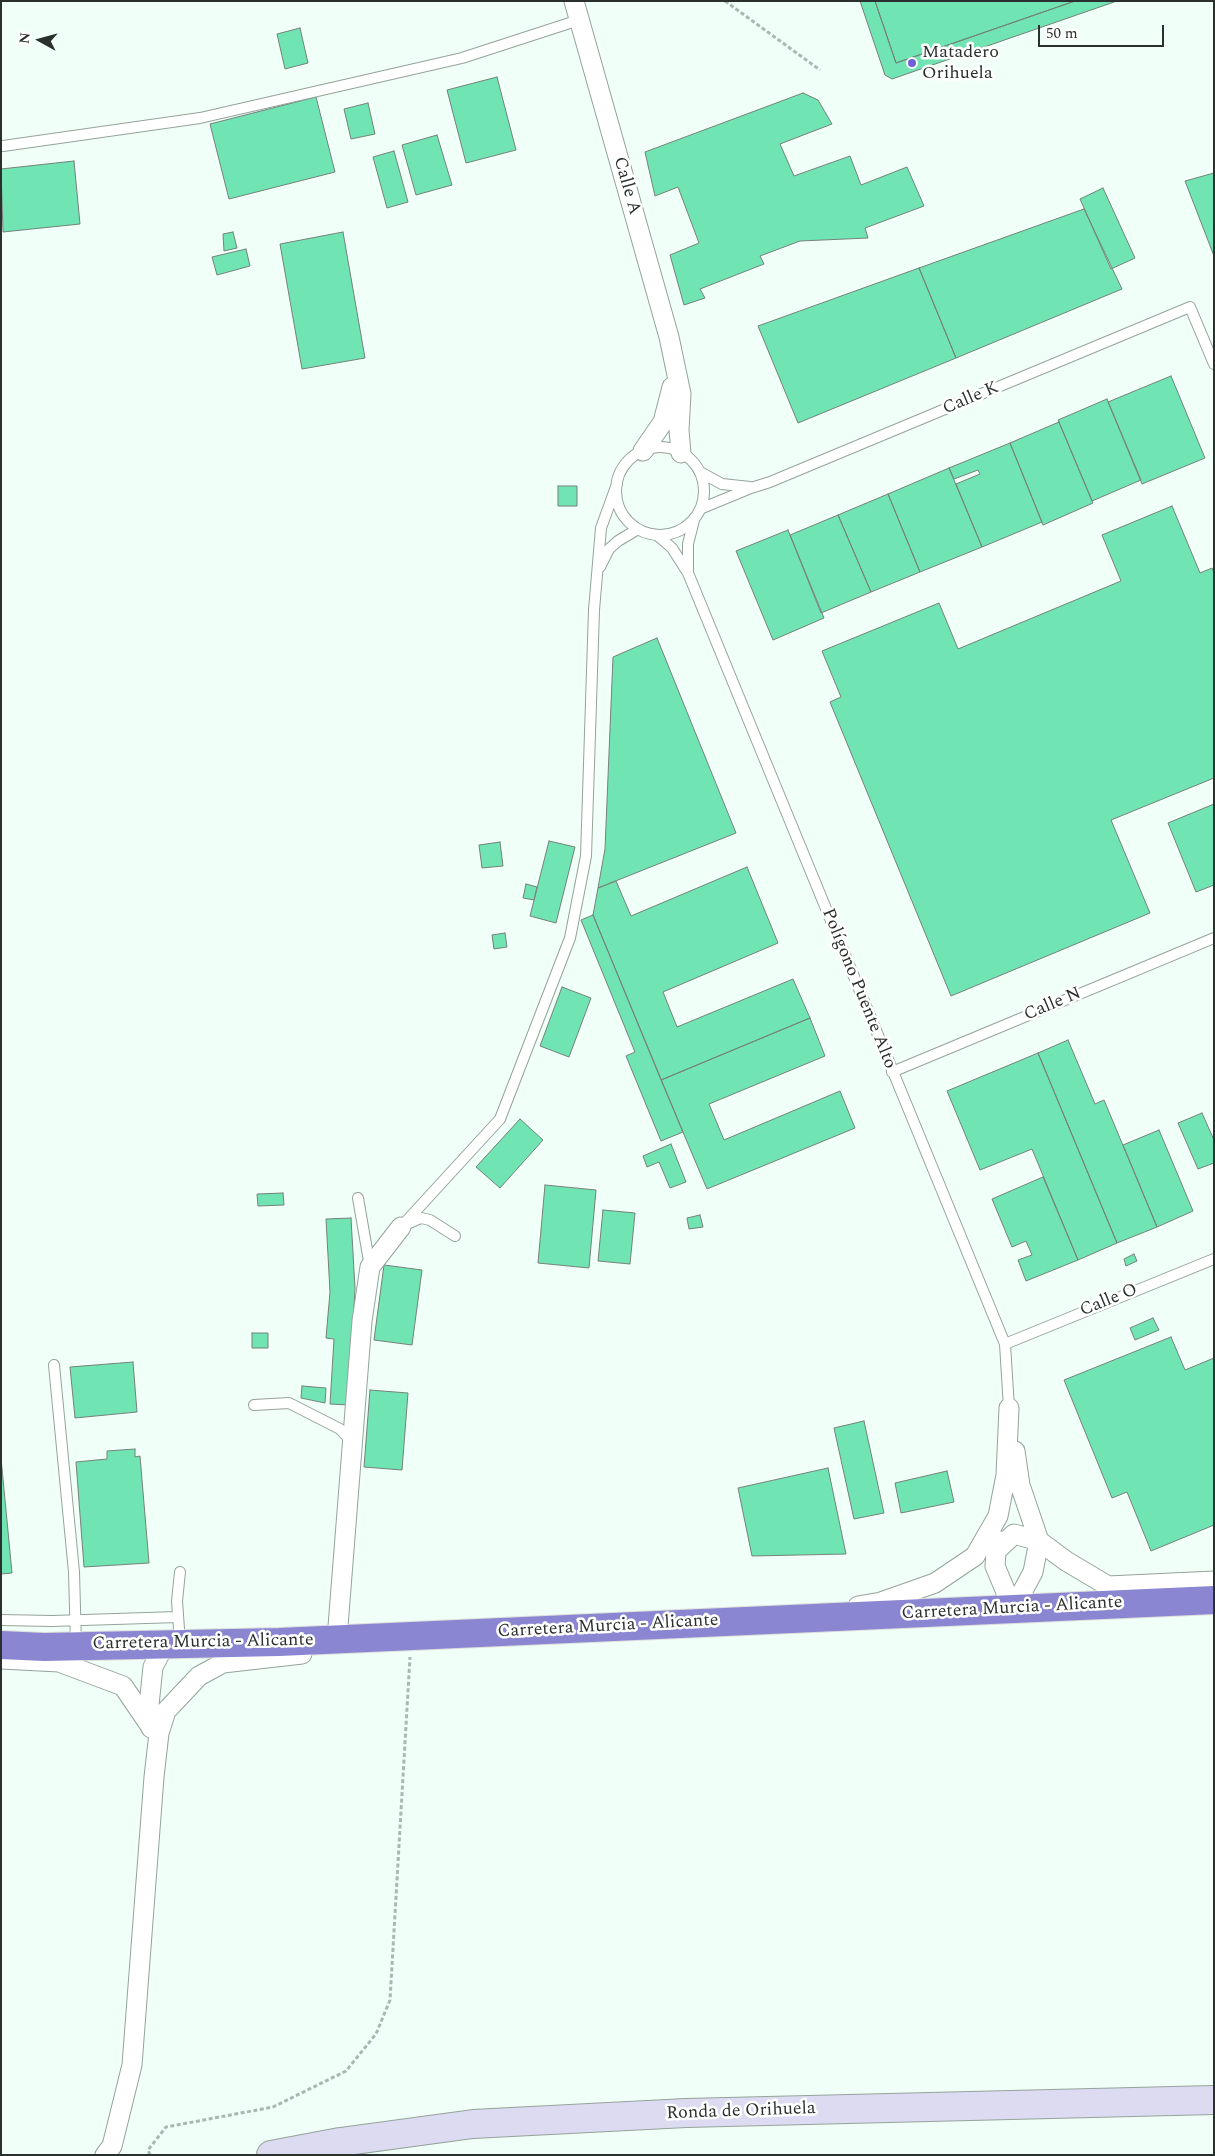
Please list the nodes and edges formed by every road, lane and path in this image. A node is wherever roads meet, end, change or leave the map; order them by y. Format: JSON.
{"nodes":[{"id":1,"x":574,"y":1,"type":"edge"},
{"id":2,"x":725,"y":1,"type":"edge"},
{"id":3,"x":579,"y":20,"type":"junction"},
{"id":4,"x":820,"y":70,"type":"dead end"},
{"id":5,"x":3,"y":146,"type":"dead end"},
{"id":6,"x":1214,"y":364,"type":"edge"},
{"id":7,"x":676,"y":371,"type":"junction"},
{"id":8,"x":643,"y":451,"type":"junction"},
{"id":9,"x":681,"y":453,"type":"junction"},
{"id":10,"x":700,"y":472,"type":"junction"},
{"id":11,"x":617,"y":484,"type":"junction"},
{"id":12,"x":751,"y":488,"type":"junction"},
{"id":13,"x":700,"y":509,"type":"junction"},
{"id":14,"x":694,"y":519,"type":"junction"},
{"id":15,"x":638,"y":529,"type":"junction"},
{"id":16,"x":657,"y":535,"type":"junction"},
{"id":17,"x":598,"y":572,"type":"junction"},
{"id":18,"x":688,"y":573,"type":"junction"},
{"id":19,"x":1214,"y":938,"type":"edge"},
{"id":20,"x":892,"y":1072,"type":"junction"},
{"id":21,"x":358,"y":1198,"type":"dead end"},
{"id":22,"x":401,"y":1227,"type":"junction"},
{"id":23,"x":455,"y":1236,"type":"dead end"},
{"id":24,"x":1214,"y":1259,"type":"edge"},
{"id":25,"x":370,"y":1267,"type":"junction"},
{"id":26,"x":1005,"y":1344,"type":"junction"},
{"id":27,"x":54,"y":1365,"type":"dead end"},
{"id":28,"x":254,"y":1405,"type":"dead end"},
{"id":29,"x":1009,"y":1408,"type":"junction"},
{"id":30,"x":352,"y":1443,"type":"junction"},
{"id":31,"x":998,"y":1516,"type":"junction"},
{"id":32,"x":1039,"y":1541,"type":"junction"},
{"id":33,"x":996,"y":1551,"type":"junction"},
{"id":34,"x":180,"y":1572,"type":"dead end"},
{"id":35,"x":1214,"y":1581,"type":"edge"},
{"id":36,"x":1214,"y":1600,"type":"edge"},
{"id":37,"x":1013,"y":1609,"type":"junction"},
{"id":38,"x":178,"y":1616,"type":"junction"},
{"id":39,"x":1,"y":1620,"type":"edge"},
{"id":40,"x":774,"y":1620,"type":"junction"},
{"id":41,"x":75,"y":1633,"type":"junction"},
{"id":42,"x":409,"y":1636,"type":"junction"},
{"id":43,"x":337,"y":1639,"type":"junction"},
{"id":44,"x":172,"y":1644,"type":"junction"},
{"id":45,"x":1,"y":1645,"type":"edge"},
{"id":46,"x":1,"y":1659,"type":"edge"},
{"id":47,"x":151,"y":1727,"type":"junction"},
{"id":48,"x":154,"y":1777,"type":"junction"},
{"id":49,"x":1214,"y":2100,"type":"edge"},
{"id":50,"x":105,"y":2155,"type":"edge"},
{"id":51,"x":150,"y":2155,"type":"edge"},
{"id":52,"x":271,"y":2155,"type":"edge"}],
"edges":[{"from":1,"to":3,"type":"street","name":"Calle A"},
{"from":2,"to":4,"type":"path"},
{"from":3,"to":5,"type":"lane"},
{"from":3,"to":7,"type":"street","name":"Calle A"},
{"from":6,"to":12,"type":"lane","name":"Calle K"},
{"from":7,"to":8,"type":"street"},
{"from":7,"to":9,"type":"street","name":"Calle A"},
{"from":8,"to":9,"type":"lane"},
{"from":8,"to":11,"type":"lane"},
{"from":9,"to":10,"type":"lane"},
{"from":10,"to":12,"type":"lane"},
{"from":10,"to":13,"type":"lane","name":"Polígono Puente Alto"},
{"from":11,"to":15,"type":"lane","name":"Polígono Puente Alto"},
{"from":11,"to":17,"type":"lane"},
{"from":12,"to":13,"type":"lane","name":"Calle K"},
{"from":13,"to":14,"type":"lane","name":"Polígono Puente Alto"},
{"from":14,"to":16,"type":"lane","name":"Polígono Puente Alto"},
{"from":14,"to":18,"type":"lane","name":"Polígono Puente Alto"},
{"from":15,"to":16,"type":"lane","name":"Polígono Puente Alto"},
{"from":15,"to":17,"type":"lane"},
{"from":16,"to":18,"type":"lane","name":"Polígono Puente Alto"},
{"from":17,"to":22,"type":"lane"},
{"from":18,"to":20,"type":"lane","name":"Polígono Puente Alto"},
{"from":19,"to":20,"type":"lane","name":"Calle N"},
{"from":20,"to":26,"type":"lane","name":"Polígono Puente Alto"},
{"from":21,"to":25,"type":"lane"},
{"from":22,"to":23,"type":"lane"},
{"from":22,"to":25,"type":"street"},
{"from":24,"to":26,"type":"lane","name":"Calle O"},
{"from":25,"to":30,"type":"street"},
{"from":26,"to":29,"type":"lane","name":"Polígono Puente Alto"},
{"from":27,"to":41,"type":"lane"},
{"from":28,"to":30,"type":"lane"},
{"from":29,"to":31,"type":"street"},
{"from":29,"to":32,"type":"street"},
{"from":30,"to":43,"type":"street"},
{"from":31,"to":33,"type":"street"},
{"from":31,"to":40,"type":"street"},
{"from":32,"to":33,"type":"street"},
{"from":32,"to":35,"type":"street"},
{"from":32,"to":37,"type":"street"},
{"from":33,"to":37,"type":"street"},
{"from":34,"to":38,"type":"lane"},
{"from":36,"to":37,"type":"highway","name":"Carretera Murcia - Alicante"},
{"from":37,"to":40,"type":"highway","name":"Carretera Murcia - Alicante"},
{"from":38,"to":41,"type":"lane"},
{"from":38,"to":44,"type":"lane"},
{"from":39,"to":41,"type":"lane"},
{"from":40,"to":42,"type":"highway","name":"Carretera Murcia - Alicante"},
{"from":41,"to":44,"type":"highway","name":"Carretera Murcia - Alicante"},
{"from":41,"to":45,"type":"highway","name":"Carretera Murcia - Alicante"},
{"from":42,"to":43,"type":"highway","name":"Carretera Murcia - Alicante"},
{"from":42,"to":48,"type":"street"},
{"from":42,"to":51,"type":"path"},
{"from":43,"to":44,"type":"highway","name":"Carretera Murcia - Alicante"},
{"from":44,"to":47,"type":"street"},
{"from":46,"to":47,"type":"street"},
{"from":47,"to":48,"type":"street"},
{"from":48,"to":50,"type":"street"},
{"from":49,"to":52,"type":"main road","name":"Ronda de Orihuela"}]}
